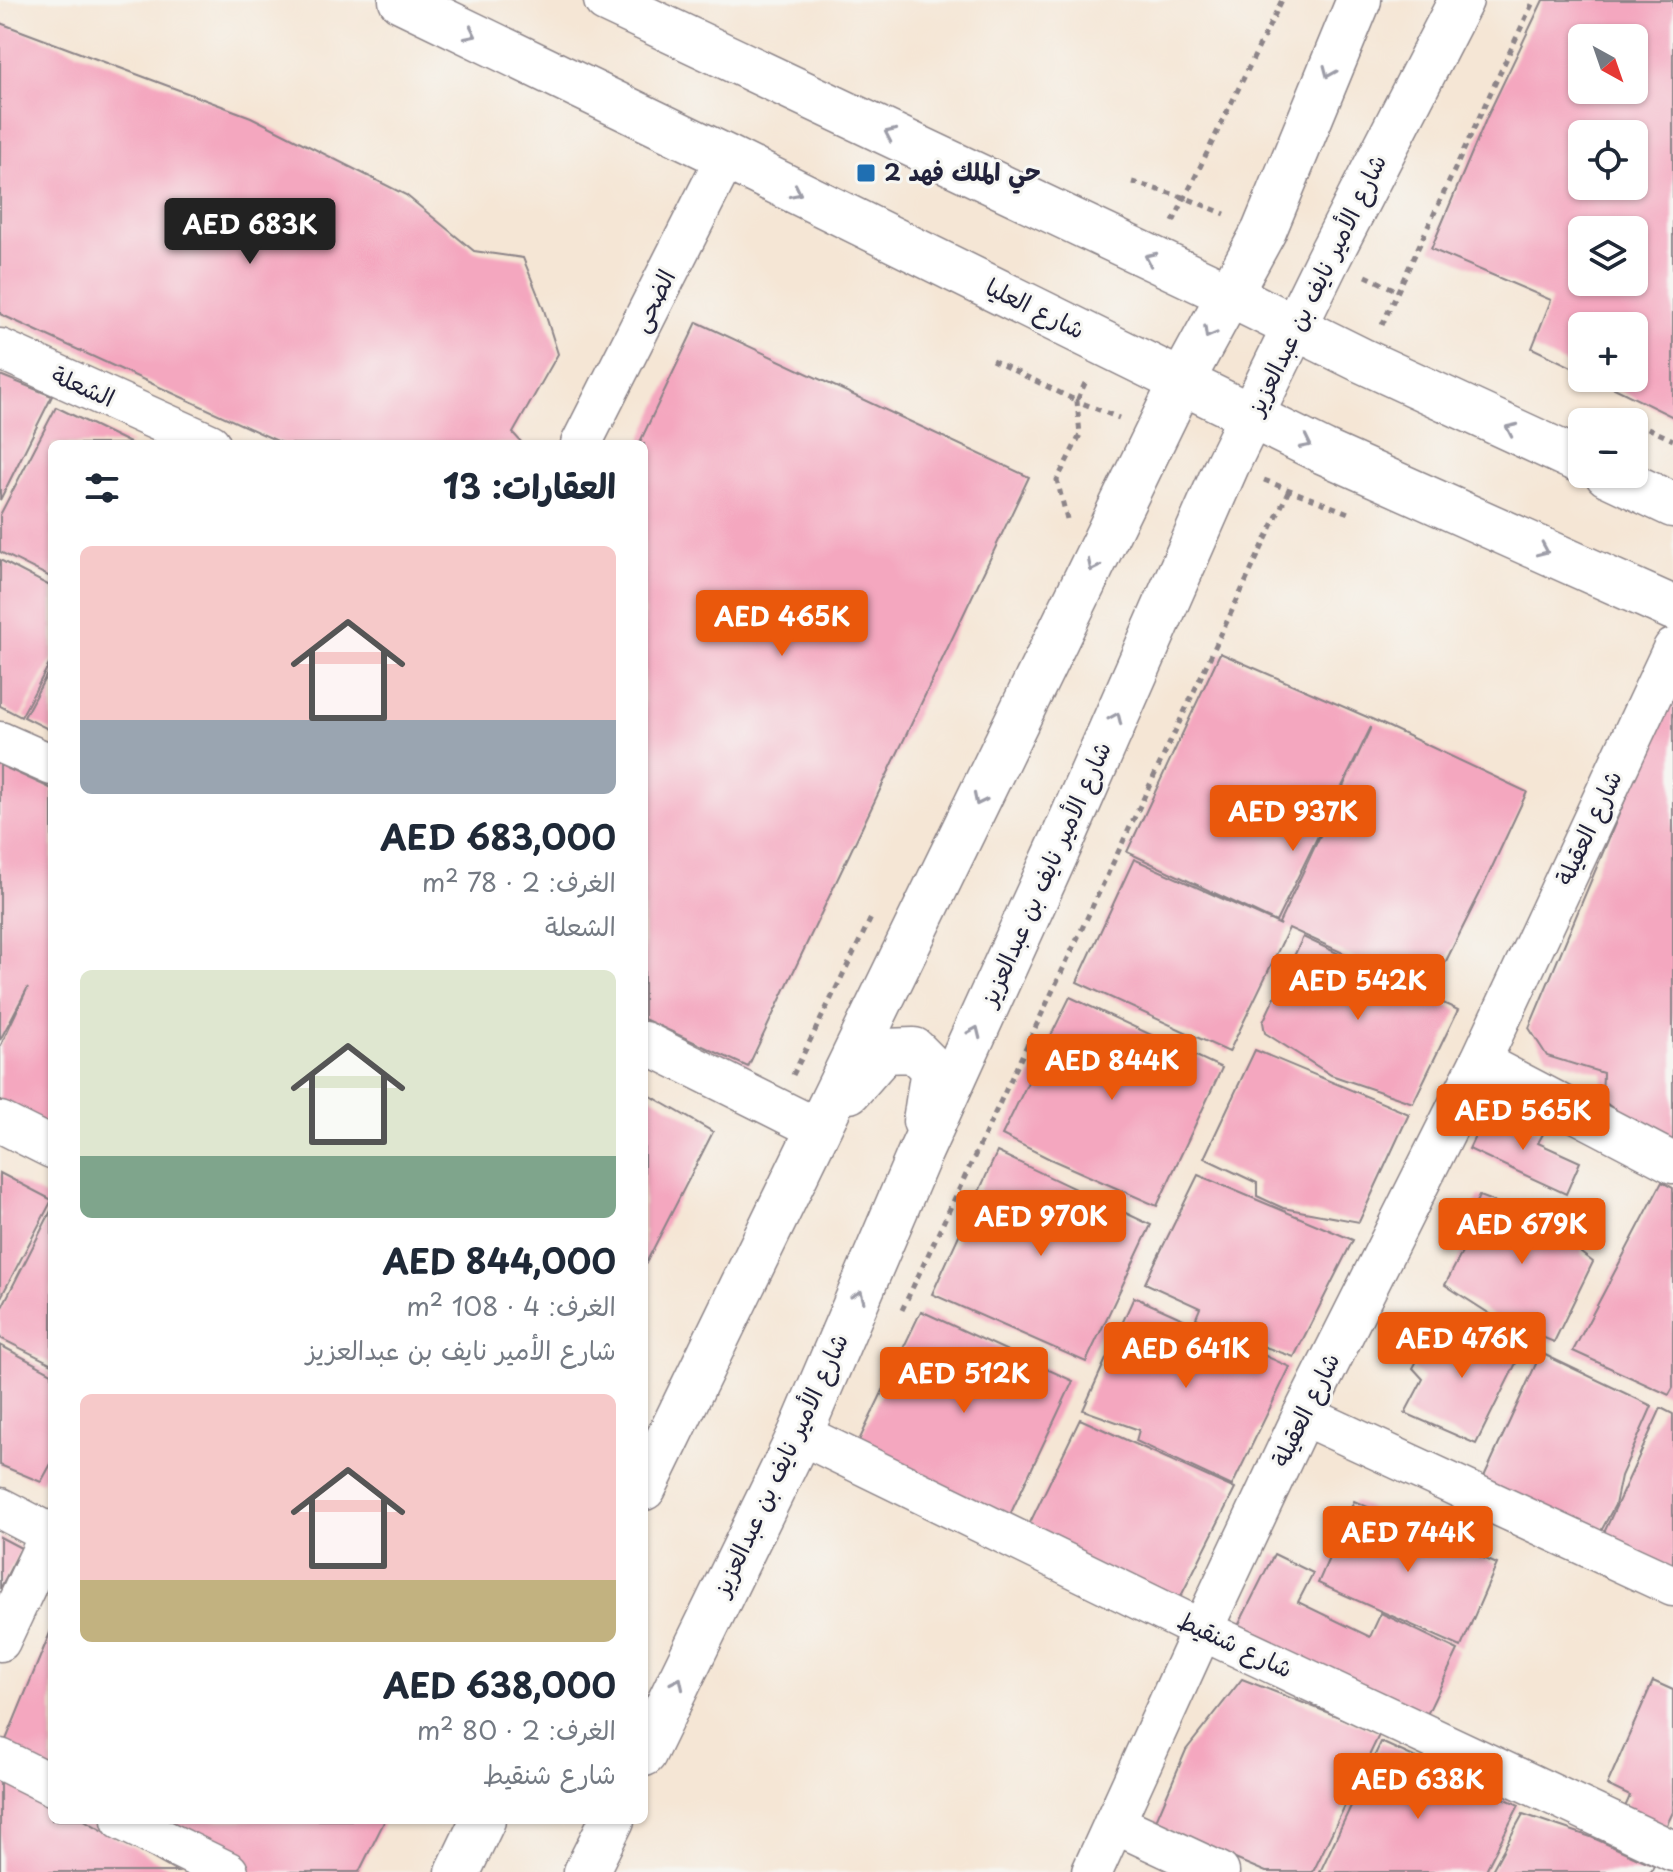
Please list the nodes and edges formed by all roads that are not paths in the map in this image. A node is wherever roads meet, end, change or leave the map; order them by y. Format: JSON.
{"nodes":[{"id":1,"x":401,"y":0,"type":"edge"},
{"id":2,"x":606,"y":0,"type":"edge"},
{"id":3,"x":1359,"y":0,"type":"edge"},
{"id":4,"x":1461,"y":0,"type":"edge"},
{"id":5,"x":664,"y":16,"type":"edge"},
{"id":6,"x":726,"y":157,"type":"junction"},
{"id":7,"x":1230,"y":295,"type":"junction"},
{"id":8,"x":1295,"y":326,"type":"junction"},
{"id":9,"x":0,"y":349,"type":"edge"},
{"id":10,"x":1182,"y":381,"type":"junction"},
{"id":11,"x":1252,"y":417,"type":"junction"},
{"id":12,"x":201,"y":440,"type":"edge"},
{"id":13,"x":583,"y":440,"type":"edge"},
{"id":14,"x":1568,"y":456,"type":"edge"},
{"id":15,"x":1637,"y":488,"type":"edge"},
{"id":16,"x":1673,"y":505,"type":"edge"},
{"id":17,"x":1673,"y":608,"type":"edge"},
{"id":18,"x":1673,"y":649,"type":"edge"},
{"id":19,"x":0,"y":742,"type":"edge"},
{"id":20,"x":48,"y":763,"type":"edge"},
{"id":21,"x":648,"y":1044,"type":"edge"},
{"id":22,"x":1480,"y":1062,"type":"junction"},
{"id":23,"x":0,"y":1122,"type":"edge"},
{"id":24,"x":818,"y":1129,"type":"junction"},
{"id":25,"x":48,"y":1146,"type":"edge"},
{"id":26,"x":919,"y":1155,"type":"junction"},
{"id":27,"x":1673,"y":1163,"type":"edge"},
{"id":28,"x":1303,"y":1415,"type":"junction"},
{"id":29,"x":800,"y":1434,"type":"junction"},
{"id":30,"x":648,"y":1480,"type":"edge"},
{"id":31,"x":0,"y":1508,"type":"edge"},
{"id":32,"x":48,"y":1531,"type":"edge"},
{"id":33,"x":48,"y":1538,"type":"edge"},
{"id":34,"x":1673,"y":1586,"type":"edge"},
{"id":35,"x":1202,"y":1630,"type":"junction"},
{"id":36,"x":0,"y":1641,"type":"edge"},
{"id":37,"x":648,"y":1746,"type":"edge"},
{"id":38,"x":0,"y":1759,"type":"edge"},
{"id":39,"x":48,"y":1783,"type":"edge"},
{"id":40,"x":1114,"y":1823,"type":"junction"},
{"id":41,"x":130,"y":1824,"type":"edge"},
{"id":42,"x":481,"y":1824,"type":"edge"},
{"id":43,"x":610,"y":1824,"type":"edge"},
{"id":44,"x":1673,"y":1851,"type":"edge"},
{"id":45,"x":228,"y":1872,"type":"edge"},
{"id":46,"x":458,"y":1872,"type":"edge"},
{"id":47,"x":586,"y":1872,"type":"edge"},
{"id":48,"x":1092,"y":1872,"type":"edge"},
{"id":49,"x":1219,"y":1872,"type":"edge"}],
"edges":[{"from":1,"to":6,"type":"street","name":"شارع العليا","one_way":true},
{"from":2,"to":5,"type":"street"},
{"from":3,"to":7,"type":"street","one_way":true},
{"from":4,"to":8,"type":"street","name":"شارع الأمير نايف بن عبدالعزيز"},
{"from":7,"to":5,"type":"street","one_way":true},
{"from":6,"to":10,"type":"street","name":"شارع العليا","one_way":true},
{"from":6,"to":13,"type":"street","name":"الضحى"},
{"from":7,"to":8,"type":"street"},
{"from":7,"to":10,"type":"street","one_way":true},
{"from":8,"to":11,"type":"street","name":"شارع الأمير نايف بن عبدالعزيز"},
{"from":14,"to":8,"type":"street","one_way":true},
{"from":9,"to":12,"type":"street","name":"الشعلة"},
{"from":10,"to":11,"type":"street","name":"شارع العليا"},
{"from":10,"to":24,"type":"street","one_way":true},
{"from":11,"to":17,"type":"street","name":"شارع العليا","one_way":true},
{"from":26,"to":11,"type":"street","name":"شارع الأمير نايف بن عبدالعزيز","one_way":true},
{"from":15,"to":16,"type":"street"},
{"from":18,"to":22,"type":"street","name":"شارع العقيلة"},
{"from":19,"to":20,"type":"street"},
{"from":21,"to":24,"type":"street"},
{"from":22,"to":27,"type":"street"},
{"from":22,"to":28,"type":"street","name":"شارع العقيلة"},
{"from":23,"to":25,"type":"street"},
{"from":24,"to":26,"type":"street"},
{"from":24,"to":30,"type":"street"},
{"from":29,"to":26,"type":"street","name":"شارع الأمير نايف بن عبدالعزيز","one_way":true},
{"from":28,"to":34,"type":"street"},
{"from":28,"to":35,"type":"street","name":"شارع العقيلة"},
{"from":29,"to":35,"type":"street","name":"شارع شنقيط"},
{"from":37,"to":29,"type":"street","name":"شارع الأمير نايف بن عبدالعزيز","one_way":true},
{"from":31,"to":32,"type":"street"},
{"from":33,"to":36,"type":"street"},
{"from":35,"to":40,"type":"street","name":"شارع العقيلة"},
{"from":35,"to":44,"type":"street","name":"شارع شنقيط"},
{"from":38,"to":39,"type":"street"},
{"from":40,"to":48,"type":"street","name":"شارع العقيلة"},
{"from":40,"to":49,"type":"street"},
{"from":41,"to":45,"type":"street"},
{"from":42,"to":46,"type":"street"},
{"from":43,"to":47,"type":"street"}]}
